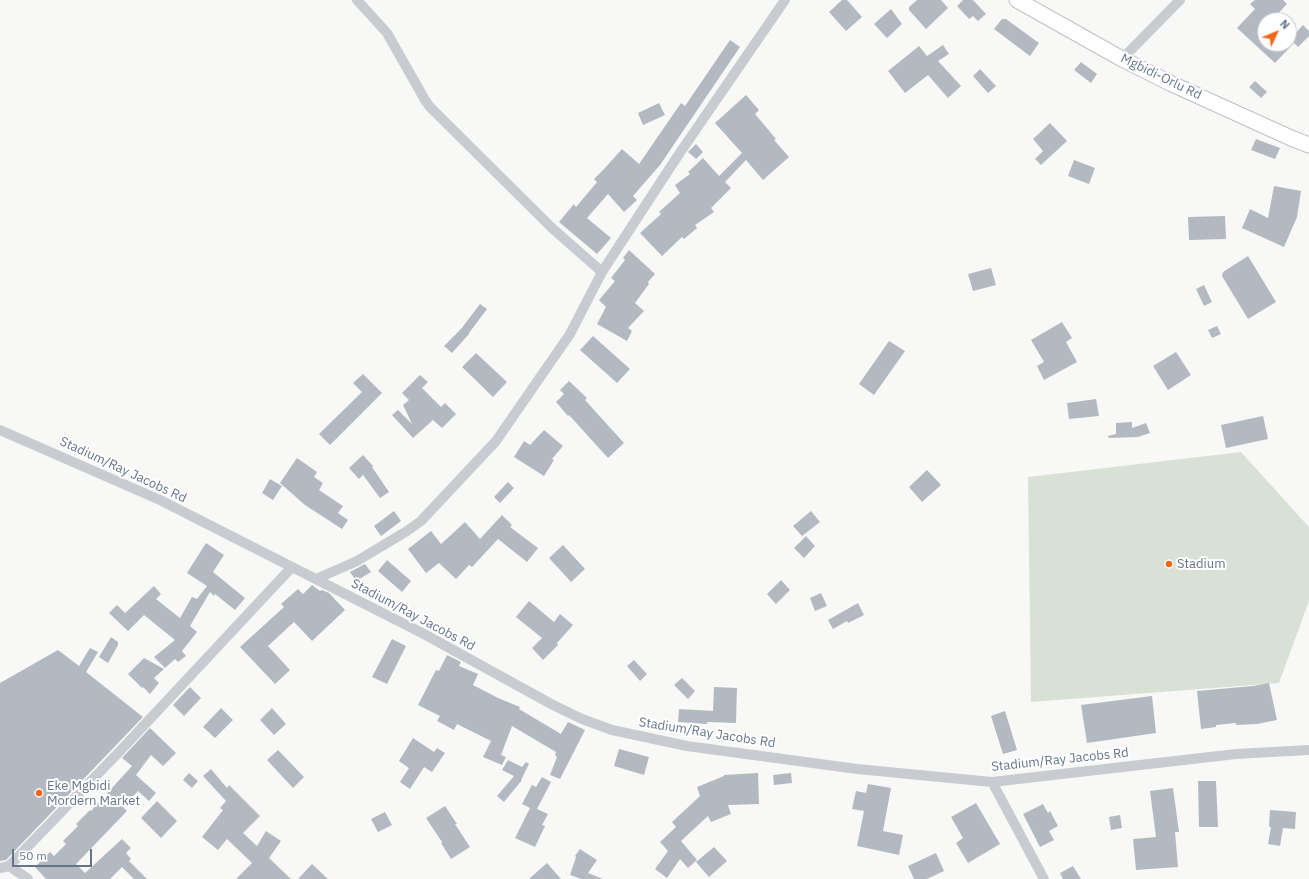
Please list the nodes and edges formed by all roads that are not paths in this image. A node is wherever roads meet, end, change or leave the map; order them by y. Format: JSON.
{"nodes":[{"id":1,"x":356,"y":0,"type":"edge"},
{"id":2,"x":785,"y":0,"type":"edge"},
{"id":3,"x":1017,"y":0,"type":"edge"},
{"id":4,"x":1180,"y":0,"type":"edge"},
{"id":5,"x":1122,"y":59,"type":"junction"},
{"id":6,"x":1309,"y":145,"type":"edge"},
{"id":7,"x":602,"y":272,"type":"junction"},
{"id":8,"x":0,"y":430,"type":"edge"},
{"id":9,"x":292,"y":566,"type":"junction"},
{"id":10,"x":316,"y":579,"type":"junction"},
{"id":11,"x":1309,"y":750,"type":"edge"},
{"id":12,"x":992,"y":782,"type":"junction"},
{"id":13,"x":5,"y":867,"type":"edge"},
{"id":14,"x":28,"y":879,"type":"edge"},
{"id":15,"x":1044,"y":879,"type":"edge"}],
"edges":[{"from":1,"to":7,"type":"street"},
{"from":2,"to":7,"type":"street"},
{"from":3,"to":5,"type":"main road","name":"Mgbidi-Orlu Rd"},
{"from":4,"to":5,"type":"street"},
{"from":5,"to":6,"type":"main road","name":"Mgbidi-Orlu Rd"},
{"from":7,"to":10,"type":"street"},
{"from":8,"to":9,"type":"street","name":"Stadium/Ray Jacobs Rd"},
{"from":9,"to":10,"type":"street","name":"Stadium/Ray Jacobs Rd"},
{"from":9,"to":13,"type":"street"},
{"from":10,"to":12,"type":"street","name":"Stadium/Ray Jacobs Rd"},
{"from":11,"to":12,"type":"street","name":"Stadium/Ray Jacobs Rd"},
{"from":12,"to":15,"type":"street"},
{"from":13,"to":14,"type":"street"}]}
